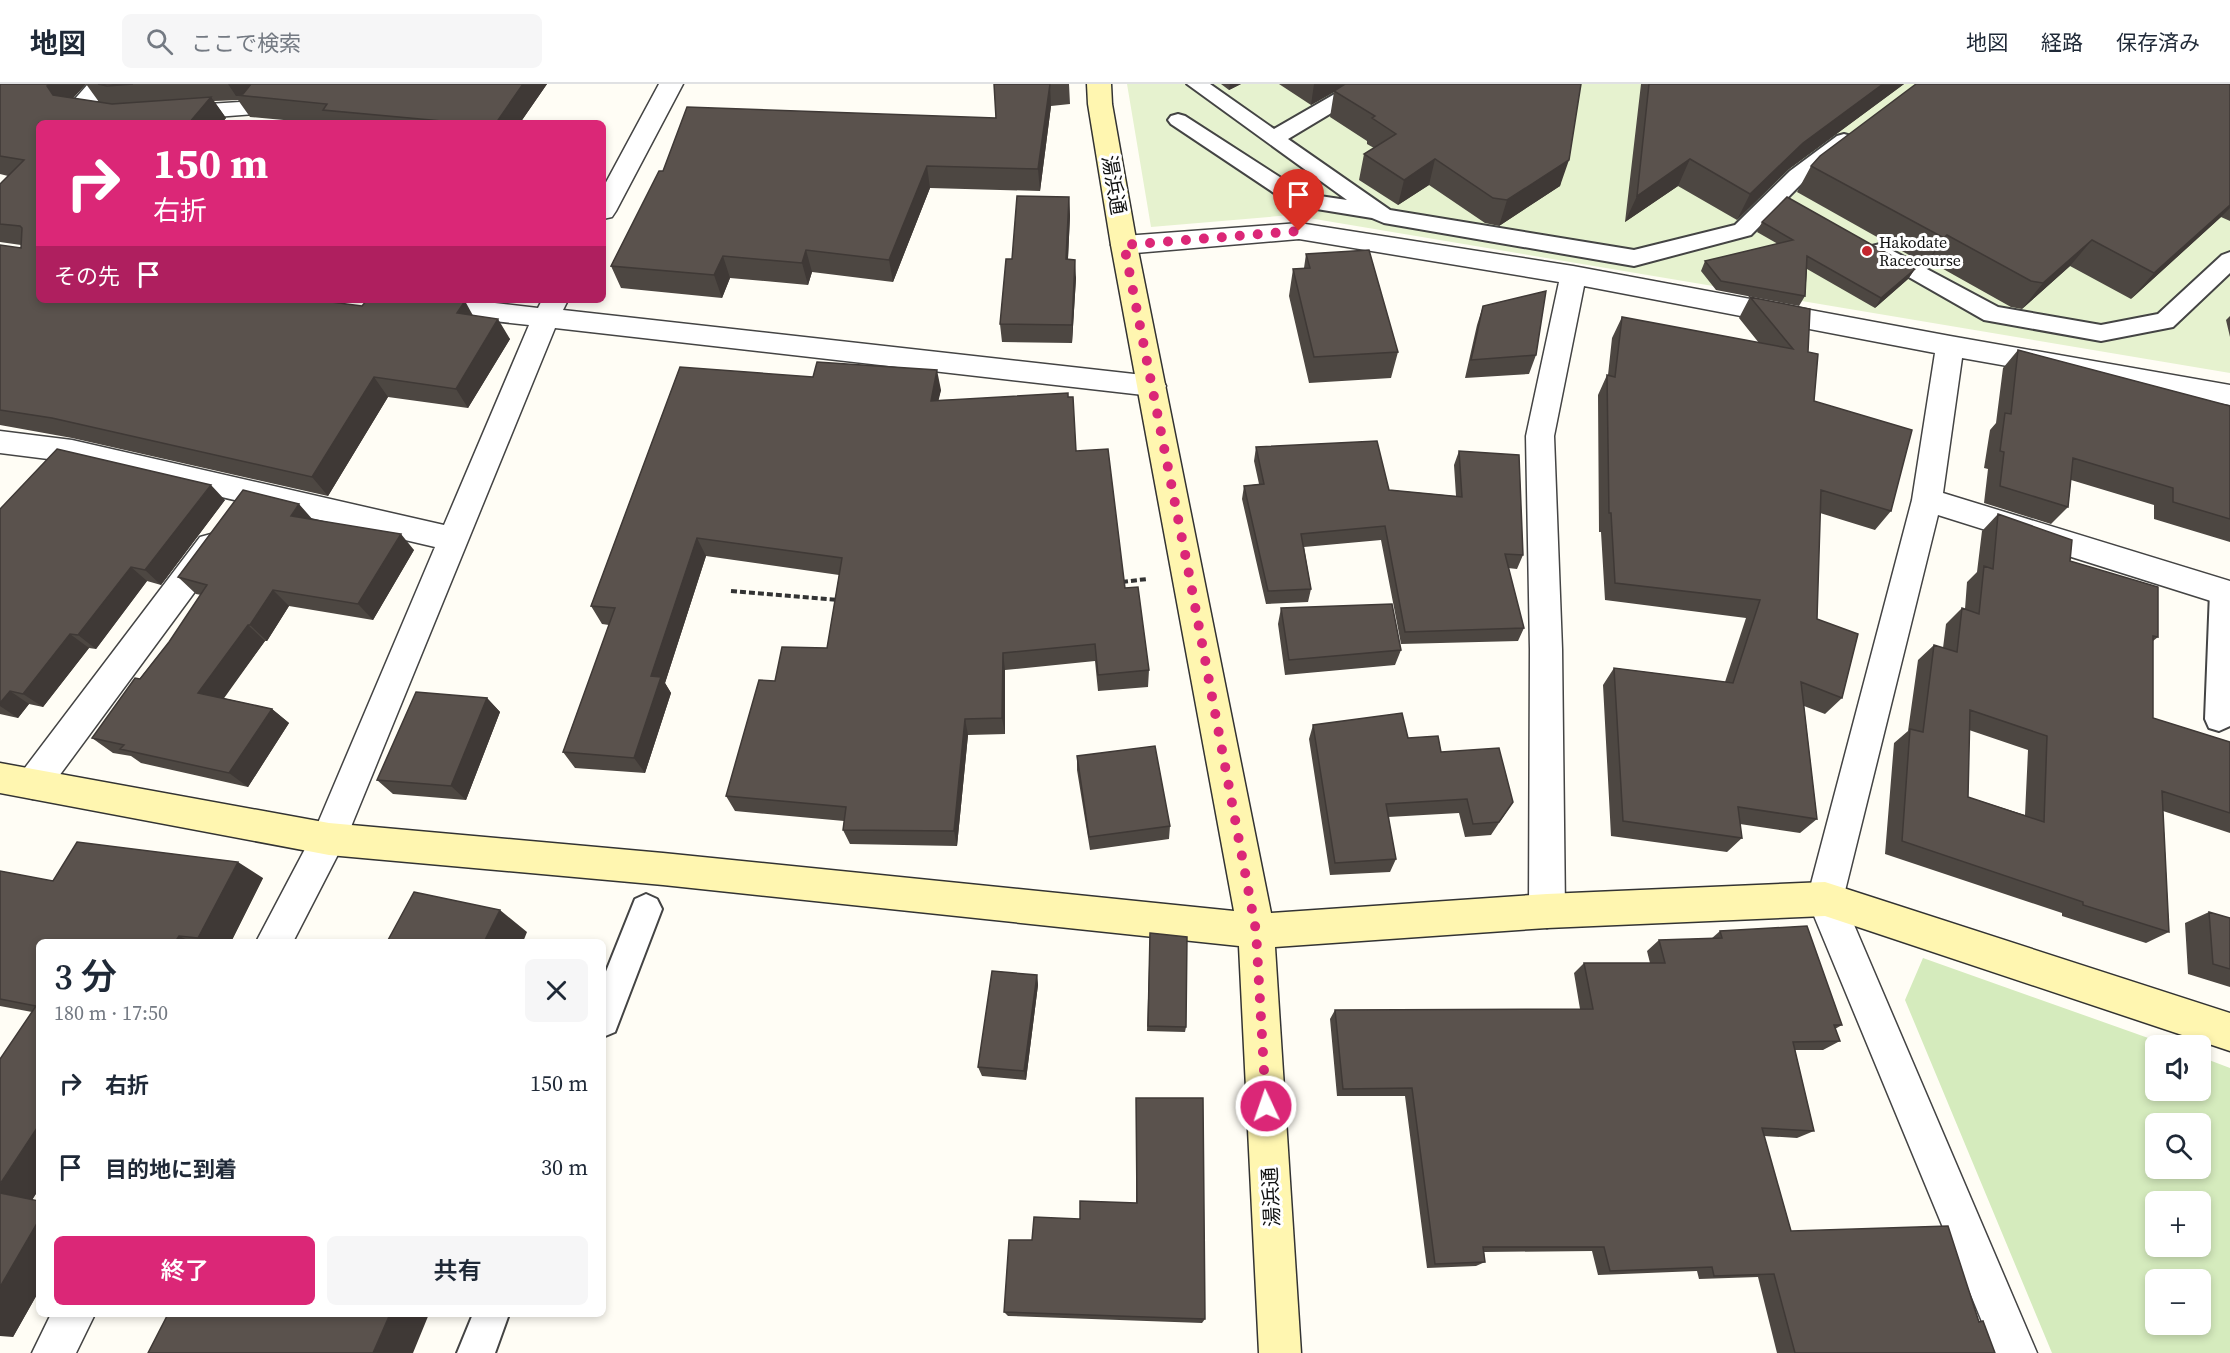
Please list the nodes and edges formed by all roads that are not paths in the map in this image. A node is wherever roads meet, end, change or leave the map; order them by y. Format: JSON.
{"nodes":[{"id":1,"x":101,"y":84,"type":"edge"},
{"id":2,"x":267,"y":84,"type":"edge"},
{"id":3,"x":671,"y":84,"type":"edge"},
{"id":4,"x":1099,"y":84,"type":"edge"},
{"id":5,"x":1197,"y":84,"type":"edge"},
{"id":6,"x":1366,"y":84,"type":"edge"},
{"id":7,"x":1178,"y":120,"type":"dead end"},
{"id":8,"x":1864,"y":126,"type":"edge"},
{"id":9,"x":1274,"y":138,"type":"junction"},
{"id":10,"x":1779,"y":194,"type":"junction"},
{"id":11,"x":606,"y":205,"type":"edge"},
{"id":12,"x":1800,"y":205,"type":"edge"},
{"id":13,"x":1378,"y":212,"type":"junction"},
{"id":14,"x":1860,"y":240,"type":"edge"},
{"id":15,"x":1124,"y":245,"type":"junction"},
{"id":16,"x":2230,"y":260,"type":"edge"},
{"id":17,"x":1573,"y":275,"type":"junction"},
{"id":18,"x":435,"y":303,"type":"edge"},
{"id":19,"x":550,"y":310,"type":"edge"},
{"id":20,"x":1950,"y":346,"type":"junction"},
{"id":21,"x":1152,"y":386,"type":"junction"},
{"id":22,"x":2230,"y":395,"type":"edge"},
{"id":23,"x":0,"y":442,"type":"edge"},
{"id":24,"x":64,"y":450,"type":"junction"},
{"id":25,"x":40,"y":476,"type":"edge"},
{"id":26,"x":251,"y":492,"type":"junction"},
{"id":27,"x":1927,"y":500,"type":"junction"},
{"id":28,"x":452,"y":539,"type":"junction"},
{"id":29,"x":2227,"y":593,"type":"edge"},
{"id":30,"x":2219,"y":719,"type":"dead end"},
{"id":31,"x":16,"y":781,"type":"edge"},
{"id":32,"x":329,"y":840,"type":"junction"},
{"id":33,"x":1825,"y":899,"type":"junction"},
{"id":34,"x":646,"y":909,"type":"dead end"},
{"id":35,"x":1547,"y":911,"type":"junction"},
{"id":36,"x":1256,"y":931,"type":"junction"},
{"id":37,"x":276,"y":939,"type":"edge"},
{"id":38,"x":606,"y":1013,"type":"edge"},
{"id":39,"x":2230,"y":1032,"type":"edge"},
{"id":40,"x":72,"y":1317,"type":"edge"},
{"id":41,"x":490,"y":1317,"type":"edge"},
{"id":42,"x":53,"y":1353,"type":"edge"},
{"id":43,"x":476,"y":1353,"type":"edge"},
{"id":44,"x":1280,"y":1353,"type":"edge"},
{"id":45,"x":2016,"y":1353,"type":"edge"}],
"edges":[{"from":1,"to":2,"type":"street"},
{"from":3,"to":11,"type":"street"},
{"from":4,"to":15,"type":"street","name":"湯浜通"},
{"from":5,"to":9,"type":"lane"},
{"from":6,"to":9,"type":"lane"},
{"from":7,"to":13,"type":"lane"},
{"from":8,"to":10,"type":"lane"},
{"from":9,"to":13,"type":"lane"},
{"from":10,"to":12,"type":"lane"},
{"from":10,"to":13,"type":"lane"},
{"from":14,"to":16,"type":"lane"},
{"from":15,"to":17,"type":"street"},
{"from":15,"to":21,"type":"street","name":"湯浜通"},
{"from":17,"to":20,"type":"street"},
{"from":17,"to":35,"type":"street"},
{"from":18,"to":19,"type":"street"},
{"from":19,"to":21,"type":"street"},
{"from":19,"to":28,"type":"street"},
{"from":20,"to":22,"type":"street"},
{"from":20,"to":27,"type":"street"},
{"from":21,"to":36,"type":"street","name":"湯浜通"},
{"from":23,"to":24,"type":"street"},
{"from":24,"to":25,"type":"street"},
{"from":24,"to":26,"type":"street"},
{"from":26,"to":28,"type":"street"},
{"from":26,"to":31,"type":"street"},
{"from":27,"to":29,"type":"street"},
{"from":27,"to":33,"type":"street"},
{"from":28,"to":32,"type":"street"},
{"from":29,"to":30,"type":"lane"},
{"from":31,"to":32,"type":"street"},
{"from":32,"to":36,"type":"street"},
{"from":32,"to":37,"type":"street"},
{"from":33,"to":35,"type":"street"},
{"from":33,"to":39,"type":"street"},
{"from":33,"to":45,"type":"street"},
{"from":34,"to":38,"type":"lane"},
{"from":35,"to":36,"type":"street"},
{"from":36,"to":44,"type":"street","name":"湯浜通"},
{"from":40,"to":42,"type":"street"},
{"from":41,"to":43,"type":"lane"}]}
